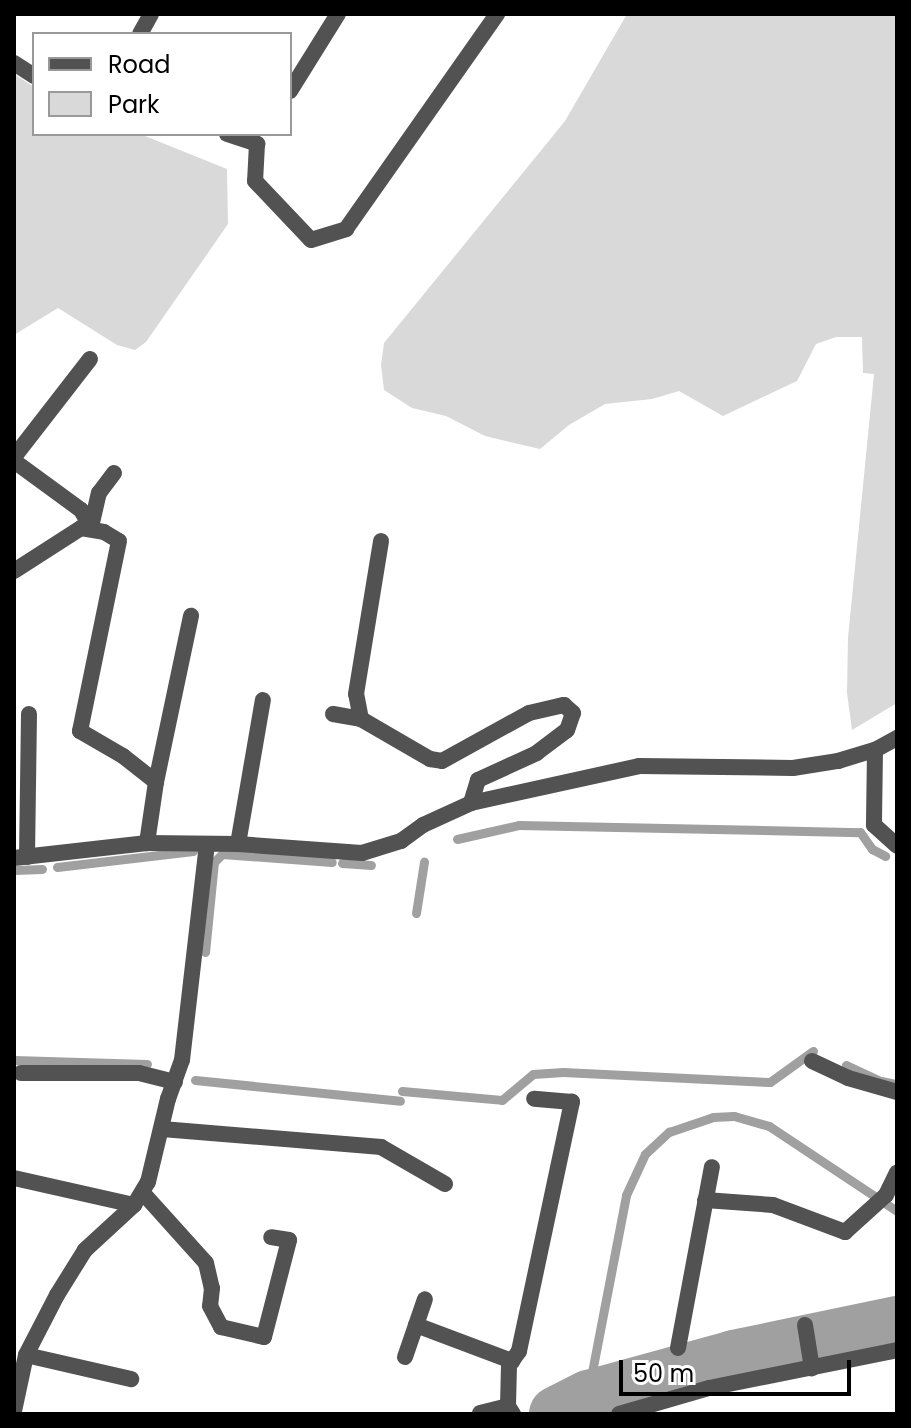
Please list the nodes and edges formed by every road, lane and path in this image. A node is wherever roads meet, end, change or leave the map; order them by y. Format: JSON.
{"nodes":[{"id":1,"x":151,"y":14,"type":"edge"},
{"id":2,"x":338,"y":14,"type":"edge"},
{"id":3,"x":497,"y":14,"type":"edge"},
{"id":4,"x":141,"y":32,"type":"edge"},
{"id":5,"x":14,"y":63,"type":"edge"},
{"id":6,"x":32,"y":75,"type":"edge"},
{"id":7,"x":292,"y":88,"type":"edge"},
{"id":8,"x":240,"y":136,"type":"edge"},
{"id":9,"x":260,"y":139,"type":"edge"},
{"id":10,"x":90,"y":359,"type":"dead end"},
{"id":11,"x":14,"y":459,"type":"edge"},
{"id":12,"x":114,"y":473,"type":"dead end"},
{"id":13,"x":91,"y":527,"type":"junction"},
{"id":14,"x":381,"y":541,"type":"dead end"},
{"id":15,"x":14,"y":571,"type":"edge"},
{"id":16,"x":191,"y":616,"type":"dead end"},
{"id":17,"x":263,"y":700,"type":"dead end"},
{"id":18,"x":29,"y":714,"type":"dead end"},
{"id":19,"x":333,"y":714,"type":"dead end"},
{"id":20,"x":361,"y":719,"type":"junction"},
{"id":21,"x":897,"y":738,"type":"edge"},
{"id":22,"x":875,"y":750,"type":"junction"},
{"id":23,"x":156,"y":782,"type":"junction"},
{"id":24,"x":471,"y":803,"type":"junction"},
{"id":25,"x":147,"y":843,"type":"junction"},
{"id":26,"x":207,"y":844,"type":"junction"},
{"id":27,"x":238,"y":844,"type":"junction"},
{"id":28,"x":897,"y":846,"type":"edge"},
{"id":29,"x":20,"y":858,"type":"edge"},
{"id":30,"x":812,"y":1061,"type":"dead end"},
{"id":31,"x":21,"y":1073,"type":"dead end"},
{"id":32,"x":175,"y":1082,"type":"junction"},
{"id":33,"x":897,"y":1092,"type":"edge"},
{"id":34,"x":534,"y":1099,"type":"dead end"},
{"id":35,"x":162,"y":1129,"type":"junction"},
{"id":36,"x":712,"y":1167,"type":"dead end"},
{"id":37,"x":897,"y":1172,"type":"edge"},
{"id":38,"x":14,"y":1178,"type":"edge"},
{"id":39,"x":445,"y":1184,"type":"dead end"},
{"id":40,"x":138,"y":1199,"type":"junction"},
{"id":41,"x":705,"y":1200,"type":"junction"},
{"id":42,"x":271,"y":1237,"type":"dead end"},
{"id":43,"x":425,"y":1299,"type":"dead end"},
{"id":44,"x":416,"y":1325,"type":"junction"},
{"id":45,"x":805,"y":1325,"type":"dead end"},
{"id":46,"x":678,"y":1348,"type":"dead end"},
{"id":47,"x":897,"y":1350,"type":"edge"},
{"id":48,"x":26,"y":1355,"type":"junction"},
{"id":49,"x":405,"y":1357,"type":"dead end"},
{"id":50,"x":512,"y":1361,"type":"junction"},
{"id":51,"x":812,"y":1366,"type":"junction"},
{"id":52,"x":131,"y":1379,"type":"dead end"},
{"id":53,"x":510,"y":1410,"type":"edge"},
{"id":54,"x":14,"y":1411,"type":"edge"},
{"id":55,"x":480,"y":1413,"type":"edge"},
{"id":56,"x":619,"y":1414,"type":"edge"}],
"edges":[{"from":1,"to":4,"type":"street"},
{"from":2,"to":7,"type":"street"},
{"from":3,"to":9,"type":"street"},
{"from":5,"to":6,"type":"street"},
{"from":8,"to":9,"type":"street"},
{"from":10,"to":11,"type":"street"},
{"from":11,"to":13,"type":"street"},
{"from":12,"to":13,"type":"street"},
{"from":13,"to":15,"type":"street"},
{"from":13,"to":23,"type":"street"},
{"from":14,"to":20,"type":"street"},
{"from":16,"to":23,"type":"street"},
{"from":17,"to":27,"type":"street"},
{"from":18,"to":29,"type":"street"},
{"from":19,"to":20,"type":"street"},
{"from":20,"to":24,"type":"street"},
{"from":21,"to":22,"type":"street"},
{"from":22,"to":24,"type":"street"},
{"from":22,"to":28,"type":"street"},
{"from":23,"to":25,"type":"street"},
{"from":24,"to":27,"type":"street"},
{"from":25,"to":26,"type":"street"},
{"from":25,"to":29,"type":"street"},
{"from":26,"to":27,"type":"street"},
{"from":26,"to":32,"type":"street"},
{"from":30,"to":33,"type":"street"},
{"from":31,"to":32,"type":"street"},
{"from":32,"to":35,"type":"street"},
{"from":34,"to":50,"type":"street"},
{"from":35,"to":39,"type":"street"},
{"from":35,"to":40,"type":"street"},
{"from":36,"to":41,"type":"street"},
{"from":37,"to":41,"type":"street"},
{"from":38,"to":40,"type":"street"},
{"from":40,"to":42,"type":"street"},
{"from":40,"to":48,"type":"street"},
{"from":41,"to":46,"type":"street"},
{"from":43,"to":44,"type":"street"},
{"from":44,"to":49,"type":"street"},
{"from":44,"to":50,"type":"street"},
{"from":45,"to":51,"type":"street"},
{"from":47,"to":51,"type":"street"},
{"from":48,"to":52,"type":"street"},
{"from":48,"to":54,"type":"street"},
{"from":50,"to":53,"type":"street"},
{"from":51,"to":56,"type":"street"},
{"from":53,"to":55,"type":"street"}]}
